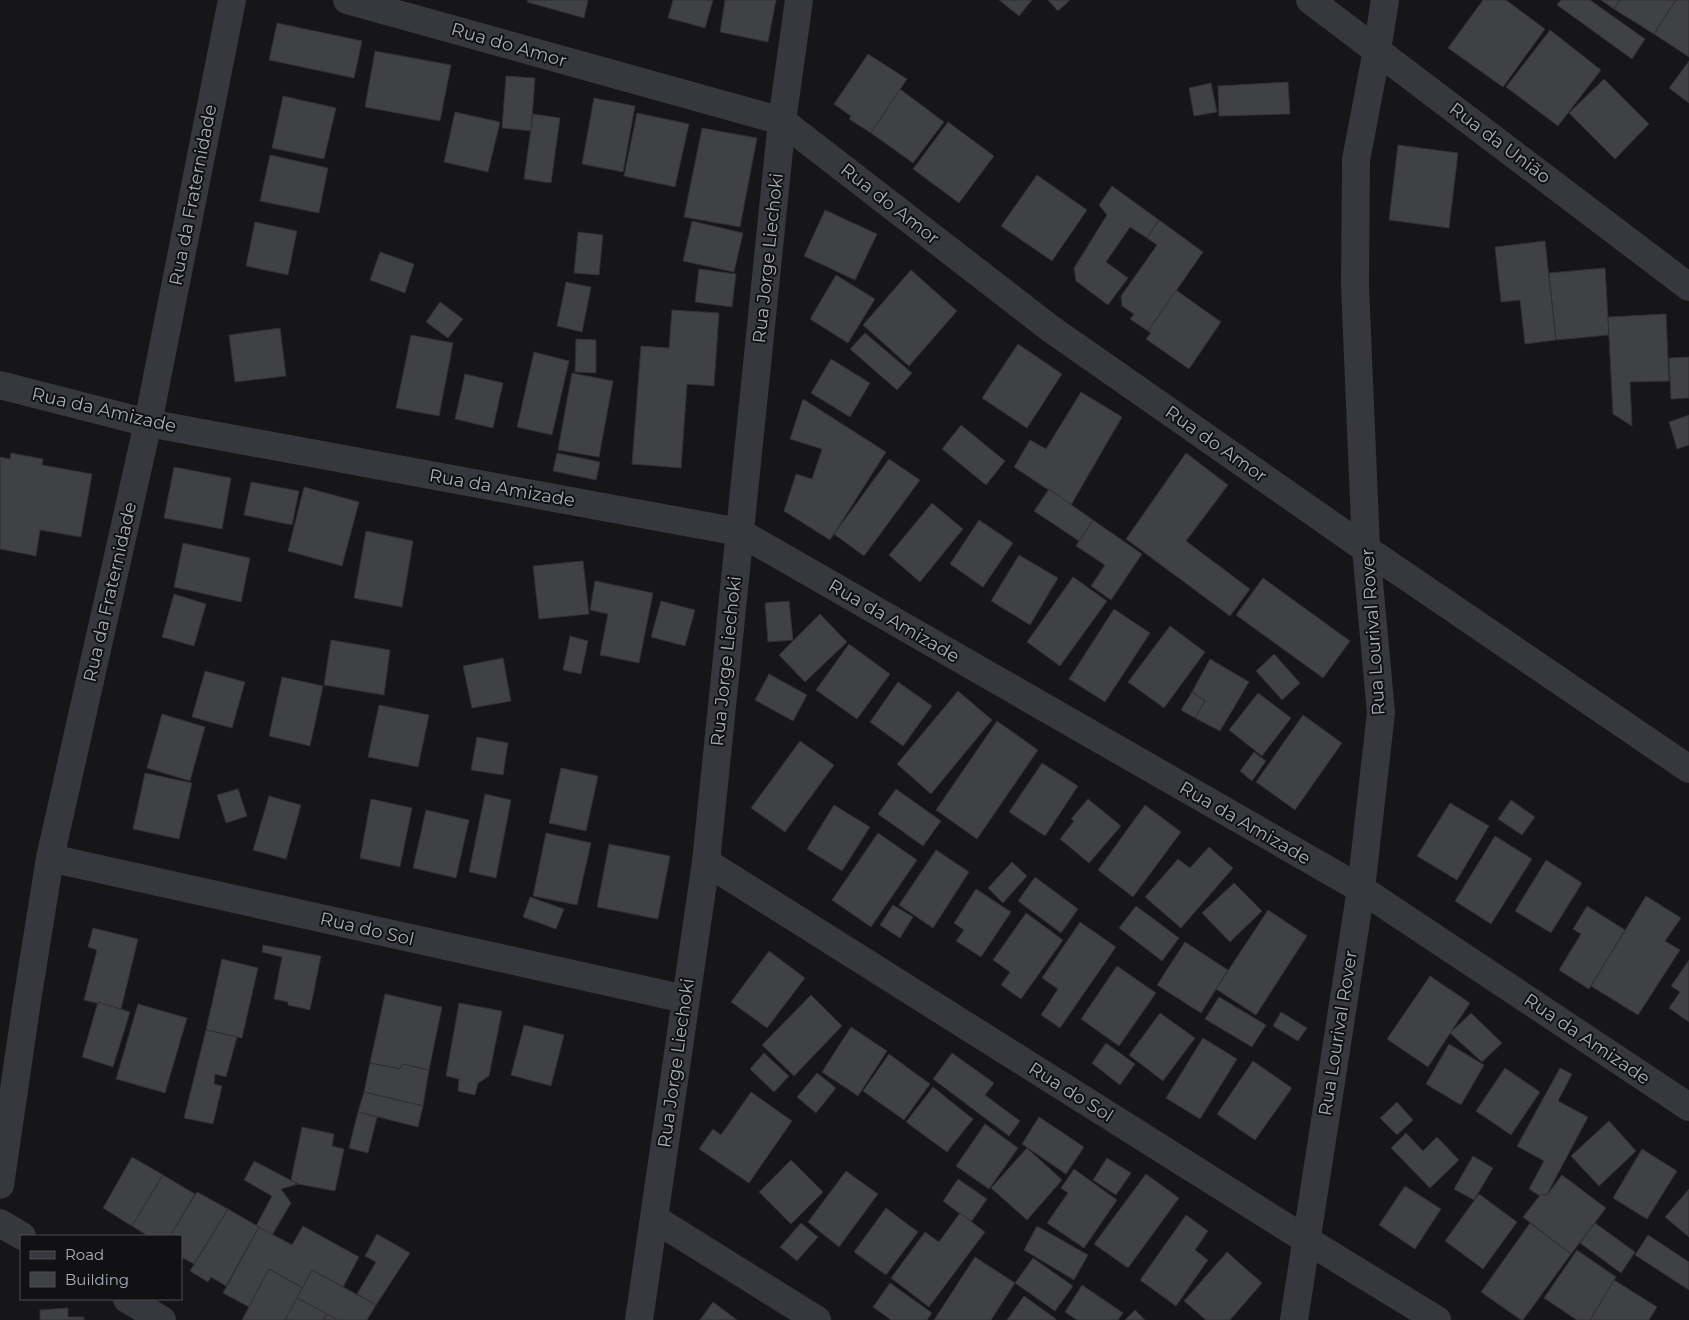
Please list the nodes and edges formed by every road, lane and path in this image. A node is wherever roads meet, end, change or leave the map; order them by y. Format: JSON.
{"nodes":[{"id":1,"x":232,"y":0,"type":"edge"},
{"id":2,"x":347,"y":0,"type":"edge"},
{"id":3,"x":799,"y":0,"type":"edge"},
{"id":4,"x":1310,"y":0,"type":"edge"},
{"id":5,"x":1385,"y":0,"type":"edge"},
{"id":6,"x":1377,"y":50,"type":"junction"},
{"id":7,"x":782,"y":121,"type":"junction"},
{"id":8,"x":1689,"y":287,"type":"edge"},
{"id":9,"x":0,"y":385,"type":"edge"},
{"id":10,"x":148,"y":423,"type":"junction"},
{"id":11,"x":739,"y":532,"type":"junction"},
{"id":12,"x":1366,"y":549,"type":"junction"},
{"id":13,"x":1689,"y":769,"type":"edge"},
{"id":14,"x":50,"y":858,"type":"junction"},
{"id":15,"x":706,"y":862,"type":"junction"},
{"id":16,"x":1361,"y":889,"type":"junction"},
{"id":17,"x":685,"y":999,"type":"junction"},
{"id":18,"x":1689,"y":1107,"type":"edge"},
{"id":19,"x":0,"y":1186,"type":"edge"},
{"id":20,"x":655,"y":1219,"type":"junction"},
{"id":21,"x":0,"y":1223,"type":"edge"},
{"id":22,"x":20,"y":1235,"type":"edge"},
{"id":23,"x":1306,"y":1239,"type":"junction"},
{"id":24,"x":129,"y":1300,"type":"edge"},
{"id":25,"x":162,"y":1320,"type":"edge"},
{"id":26,"x":639,"y":1320,"type":"edge"},
{"id":27,"x":817,"y":1320,"type":"edge"},
{"id":28,"x":1294,"y":1320,"type":"edge"},
{"id":29,"x":1437,"y":1320,"type":"edge"}],
"edges":[{"from":1,"to":10,"type":"street","name":"Rua da Fraternidade"},
{"from":2,"to":7,"type":"street","name":"Rua do Amor"},
{"from":3,"to":7,"type":"street","name":"Rua Jorge Liechoki"},
{"from":4,"to":6,"type":"street","name":"Rua da União"},
{"from":5,"to":6,"type":"street","name":"Rua Lourival Rover"},
{"from":6,"to":8,"type":"street","name":"Rua da União"},
{"from":6,"to":12,"type":"street","name":"Rua Lourival Rover"},
{"from":7,"to":11,"type":"street","name":"Rua Jorge Liechoki"},
{"from":7,"to":12,"type":"street","name":"Rua do Amor"},
{"from":9,"to":10,"type":"street","name":"Rua da Amizade"},
{"from":10,"to":11,"type":"street","name":"Rua da Amizade"},
{"from":10,"to":14,"type":"street","name":"Rua da Fraternidade"},
{"from":11,"to":15,"type":"street","name":"Rua Jorge Liechoki"},
{"from":11,"to":16,"type":"street","name":"Rua da Amizade"},
{"from":12,"to":13,"type":"street","name":"Rua do Amor"},
{"from":12,"to":16,"type":"street","name":"Rua Lourival Rover"},
{"from":14,"to":17,"type":"street","name":"Rua do Sol"},
{"from":14,"to":19,"type":"street","name":"Rua da Fraternidade"},
{"from":15,"to":17,"type":"street","name":"Rua Jorge Liechoki"},
{"from":15,"to":23,"type":"street","name":"Rua do Sol"},
{"from":16,"to":18,"type":"street","name":"Rua da Amizade"},
{"from":16,"to":23,"type":"street","name":"Rua Lourival Rover"},
{"from":17,"to":20,"type":"street","name":"Rua Jorge Liechoki"},
{"from":20,"to":26,"type":"street","name":"Rua Jorge Liechoki"},
{"from":20,"to":27,"type":"street"},
{"from":21,"to":22,"type":"street"},
{"from":23,"to":28,"type":"street","name":"Rua Lourival Rover"},
{"from":23,"to":29,"type":"street","name":"Rua do Sol"},
{"from":24,"to":25,"type":"street"}]}
